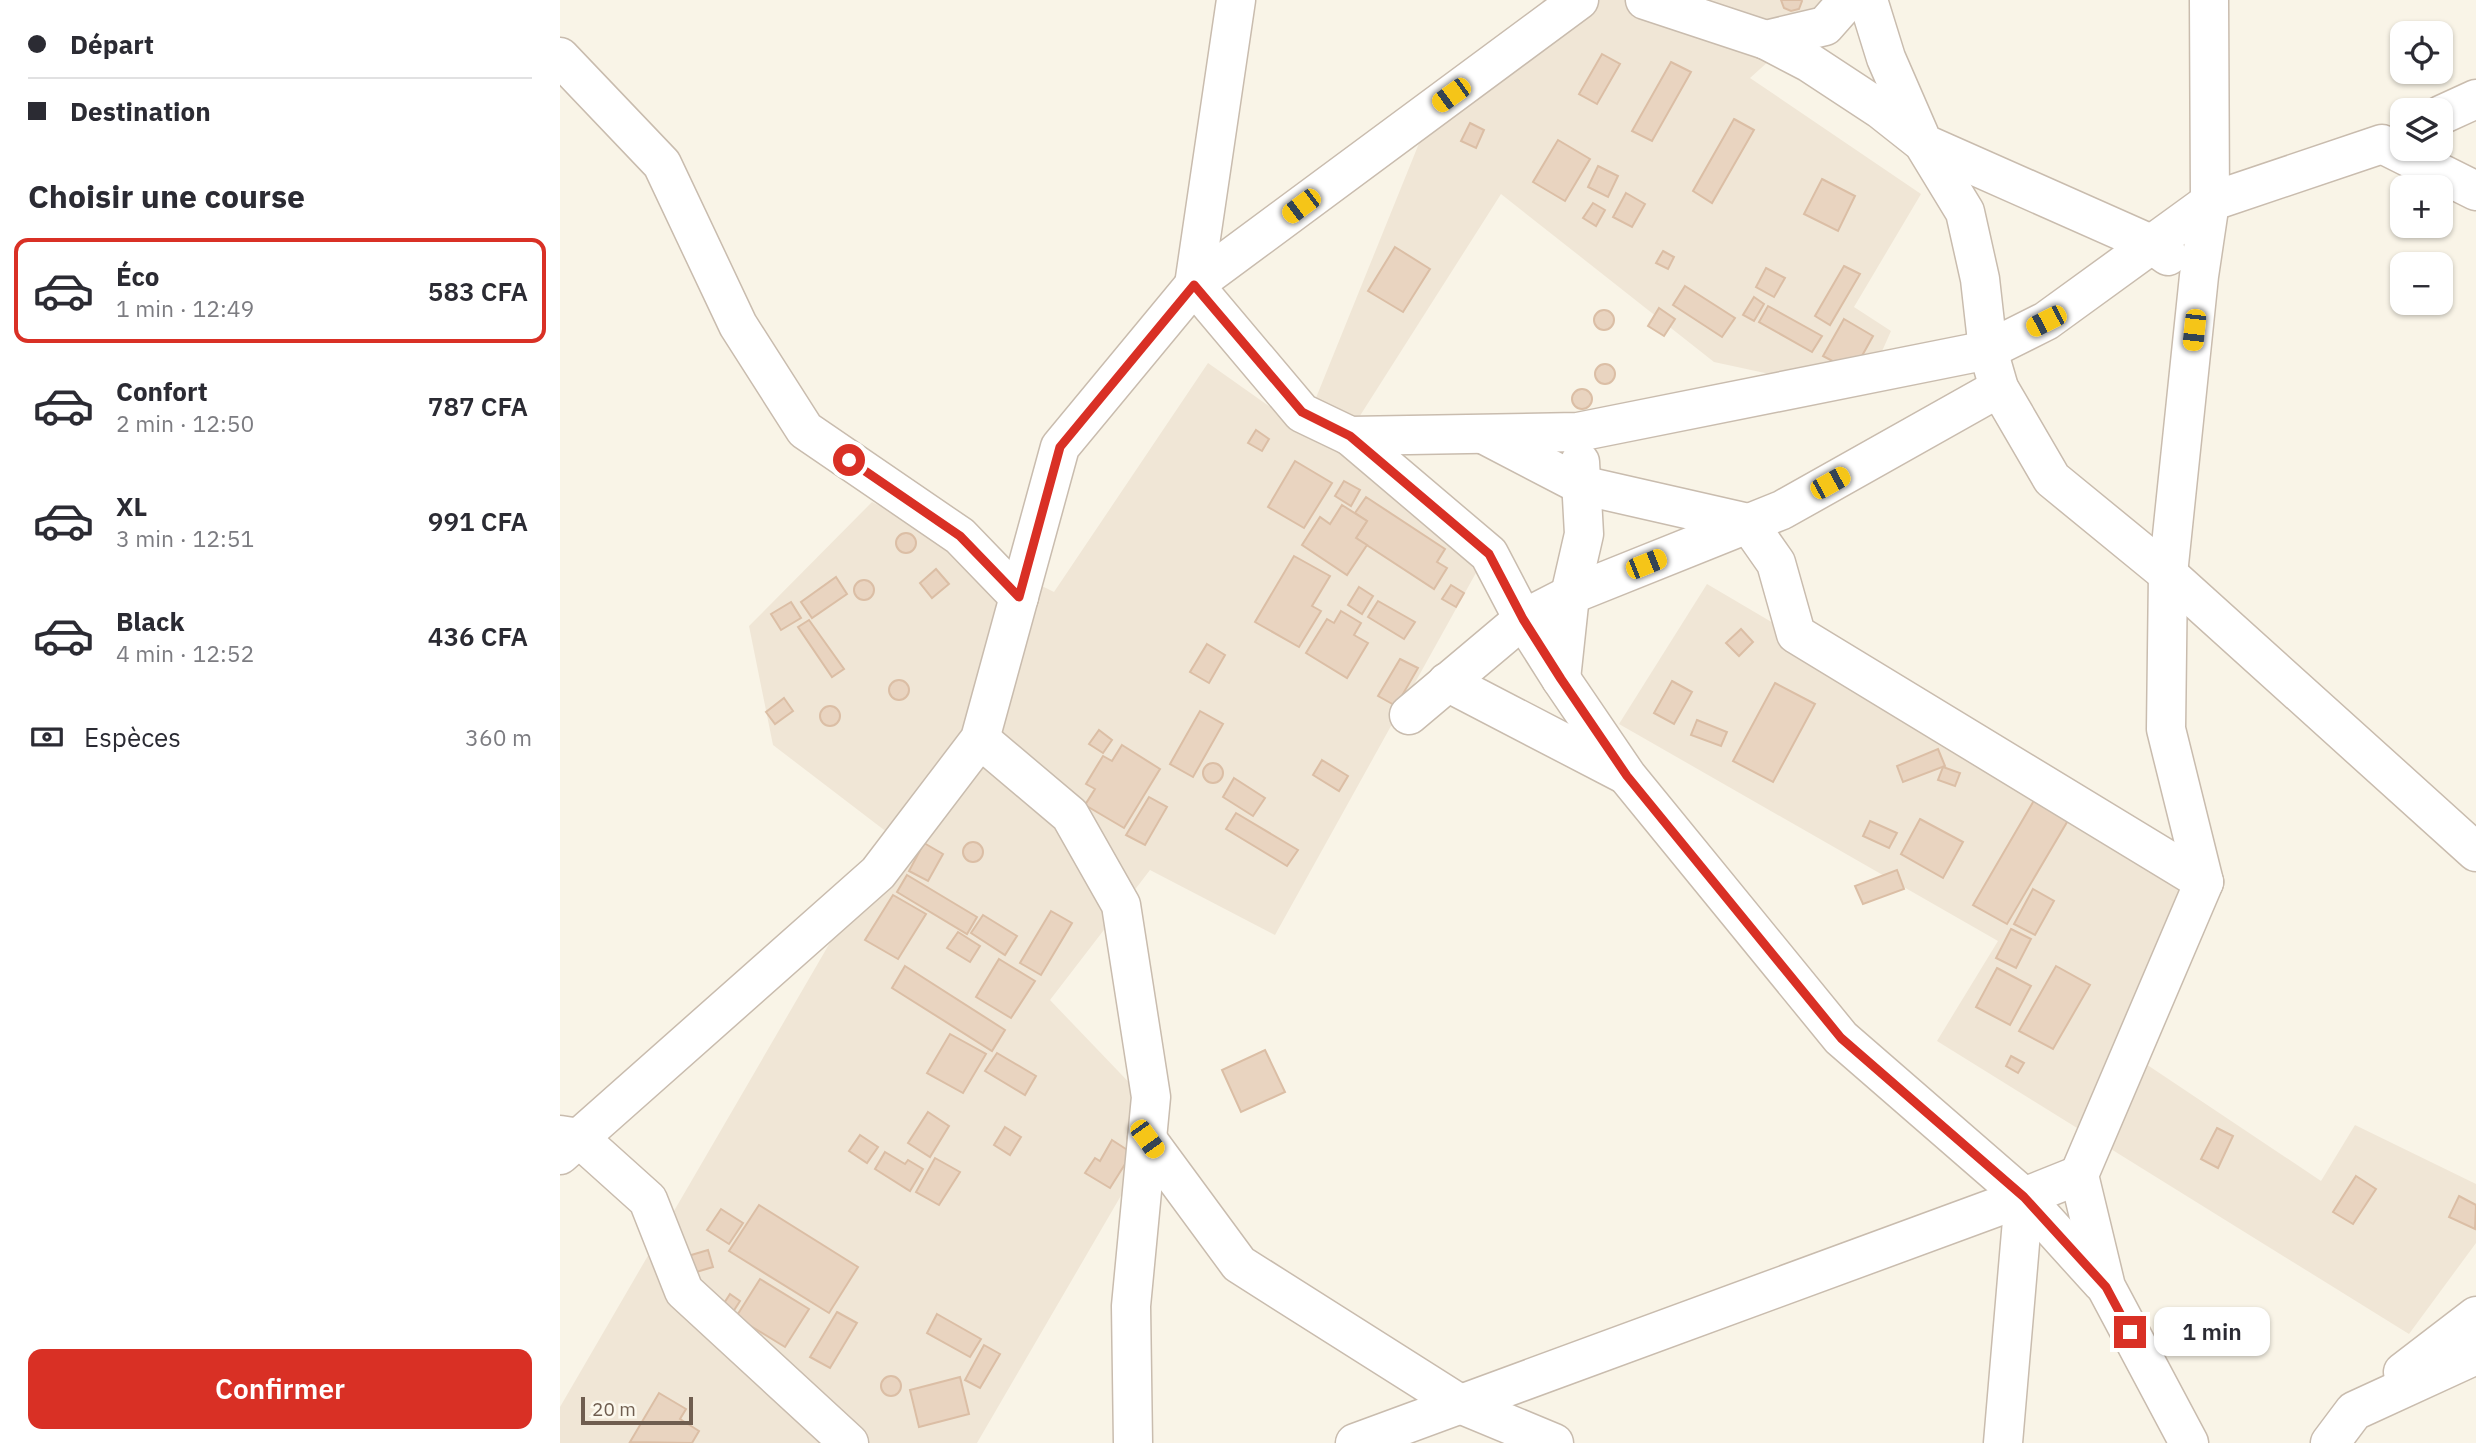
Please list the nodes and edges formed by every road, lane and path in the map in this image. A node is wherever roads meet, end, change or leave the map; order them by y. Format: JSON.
{"nodes":[{"id":1,"x":1236,"y":0,"type":"edge"},
{"id":2,"x":1579,"y":0,"type":"edge"},
{"id":3,"x":1645,"y":0,"type":"edge"},
{"id":4,"x":1848,"y":0,"type":"edge"},
{"id":5,"x":1868,"y":0,"type":"edge"},
{"id":6,"x":2209,"y":0,"type":"edge"},
{"id":7,"x":1766,"y":40,"type":"junction"},
{"id":8,"x":560,"y":57,"type":"edge"},
{"id":9,"x":2476,"y":99,"type":"edge"},
{"id":10,"x":2453,"y":110,"type":"edge"},
{"id":11,"x":2390,"y":140,"type":"edge"},
{"id":12,"x":1923,"y":143,"type":"junction"},
{"id":13,"x":2428,"y":161,"type":"edge"},
{"id":14,"x":2476,"y":191,"type":"edge"},
{"id":15,"x":2210,"y":202,"type":"junction"},
{"id":16,"x":2151,"y":244,"type":"junction"},
{"id":17,"x":2199,"y":276,"type":"junction"},
{"id":18,"x":1194,"y":285,"type":"junction"},
{"id":19,"x":1988,"y":350,"type":"junction"},
{"id":20,"x":1999,"y":388,"type":"junction"},
{"id":21,"x":1578,"y":432,"type":"junction"},
{"id":22,"x":1483,"y":435,"type":"junction"},
{"id":23,"x":1350,"y":436,"type":"junction"},
{"id":24,"x":1581,"y":485,"type":"junction"},
{"id":25,"x":1748,"y":523,"type":"junction"},
{"id":26,"x":2168,"y":574,"type":"junction"},
{"id":27,"x":1570,"y":595,"type":"junction"},
{"id":28,"x":1019,"y":597,"type":"junction"},
{"id":29,"x":1523,"y":619,"type":"junction"},
{"id":30,"x":1561,"y":679,"type":"junction"},
{"id":31,"x":1447,"y":681,"type":"junction"},
{"id":32,"x":1409,"y":715,"type":"dead end"},
{"id":33,"x":980,"y":739,"type":"junction"},
{"id":34,"x":1627,"y":776,"type":"junction"},
{"id":35,"x":2476,"y":852,"type":"edge"},
{"id":36,"x":2204,"y":882,"type":"junction"},
{"id":37,"x":1147,"y":1139,"type":"junction"},
{"id":38,"x":566,"y":1143,"type":"edge"},
{"id":39,"x":2079,"y":1175,"type":"junction"},
{"id":40,"x":2024,"y":1197,"type":"junction"},
{"id":41,"x":2106,"y":1287,"type":"junction"},
{"id":42,"x":2476,"y":1316,"type":"edge"},
{"id":43,"x":2476,"y":1355,"type":"edge"},
{"id":44,"x":1460,"y":1404,"type":"junction"},
{"id":45,"x":2354,"y":1411,"type":"junction"},
{"id":46,"x":849,"y":1443,"type":"edge"},
{"id":47,"x":1132,"y":1443,"type":"edge"},
{"id":48,"x":1355,"y":1443,"type":"edge"},
{"id":49,"x":1554,"y":1443,"type":"edge"},
{"id":50,"x":2003,"y":1443,"type":"edge"},
{"id":51,"x":2189,"y":1443,"type":"edge"},
{"id":52,"x":2330,"y":1443,"type":"edge"}],
"edges":[{"from":1,"to":18,"type":"street"},
{"from":2,"to":18,"type":"street"},
{"from":3,"to":7,"type":"street"},
{"from":4,"to":7,"type":"street"},
{"from":5,"to":12,"type":"street"},
{"from":6,"to":15,"type":"street"},
{"from":7,"to":12,"type":"street"},
{"from":8,"to":28,"type":"street"},
{"from":9,"to":10,"type":"street"},
{"from":11,"to":15,"type":"street"},
{"from":12,"to":16,"type":"street"},
{"from":12,"to":19,"type":"street"},
{"from":13,"to":14,"type":"street"},
{"from":15,"to":16,"type":"street"},
{"from":15,"to":17,"type":"street"},
{"from":16,"to":17,"type":"street"},
{"from":16,"to":19,"type":"street"},
{"from":17,"to":26,"type":"street"},
{"from":18,"to":23,"type":"street"},
{"from":18,"to":28,"type":"street"},
{"from":19,"to":20,"type":"street"},
{"from":19,"to":21,"type":"street"},
{"from":20,"to":25,"type":"street"},
{"from":20,"to":26,"type":"street"},
{"from":21,"to":22,"type":"street"},
{"from":21,"to":24,"type":"street"},
{"from":22,"to":23,"type":"street"},
{"from":22,"to":24,"type":"street"},
{"from":23,"to":29,"type":"street"},
{"from":24,"to":25,"type":"street"},
{"from":24,"to":27,"type":"street"},
{"from":25,"to":27,"type":"street"},
{"from":25,"to":36,"type":"street"},
{"from":26,"to":35,"type":"street"},
{"from":26,"to":36,"type":"street"},
{"from":27,"to":29,"type":"street"},
{"from":27,"to":30,"type":"street"},
{"from":28,"to":33,"type":"street"},
{"from":29,"to":30,"type":"street"},
{"from":29,"to":31,"type":"street"},
{"from":30,"to":34,"type":"street"},
{"from":31,"to":32,"type":"street"},
{"from":31,"to":34,"type":"street"},
{"from":33,"to":37,"type":"street"},
{"from":33,"to":38,"type":"street"},
{"from":34,"to":40,"type":"street"},
{"from":36,"to":39,"type":"street"},
{"from":37,"to":44,"type":"street"},
{"from":37,"to":47,"type":"street"},
{"from":38,"to":46,"type":"street"},
{"from":39,"to":40,"type":"street"},
{"from":39,"to":41,"type":"street"},
{"from":40,"to":41,"type":"street"},
{"from":40,"to":44,"type":"street"},
{"from":40,"to":50,"type":"street"},
{"from":41,"to":51,"type":"street"},
{"from":42,"to":45,"type":"street"},
{"from":43,"to":45,"type":"street"},
{"from":44,"to":48,"type":"street"},
{"from":44,"to":49,"type":"street"},
{"from":45,"to":52,"type":"street"}]}
